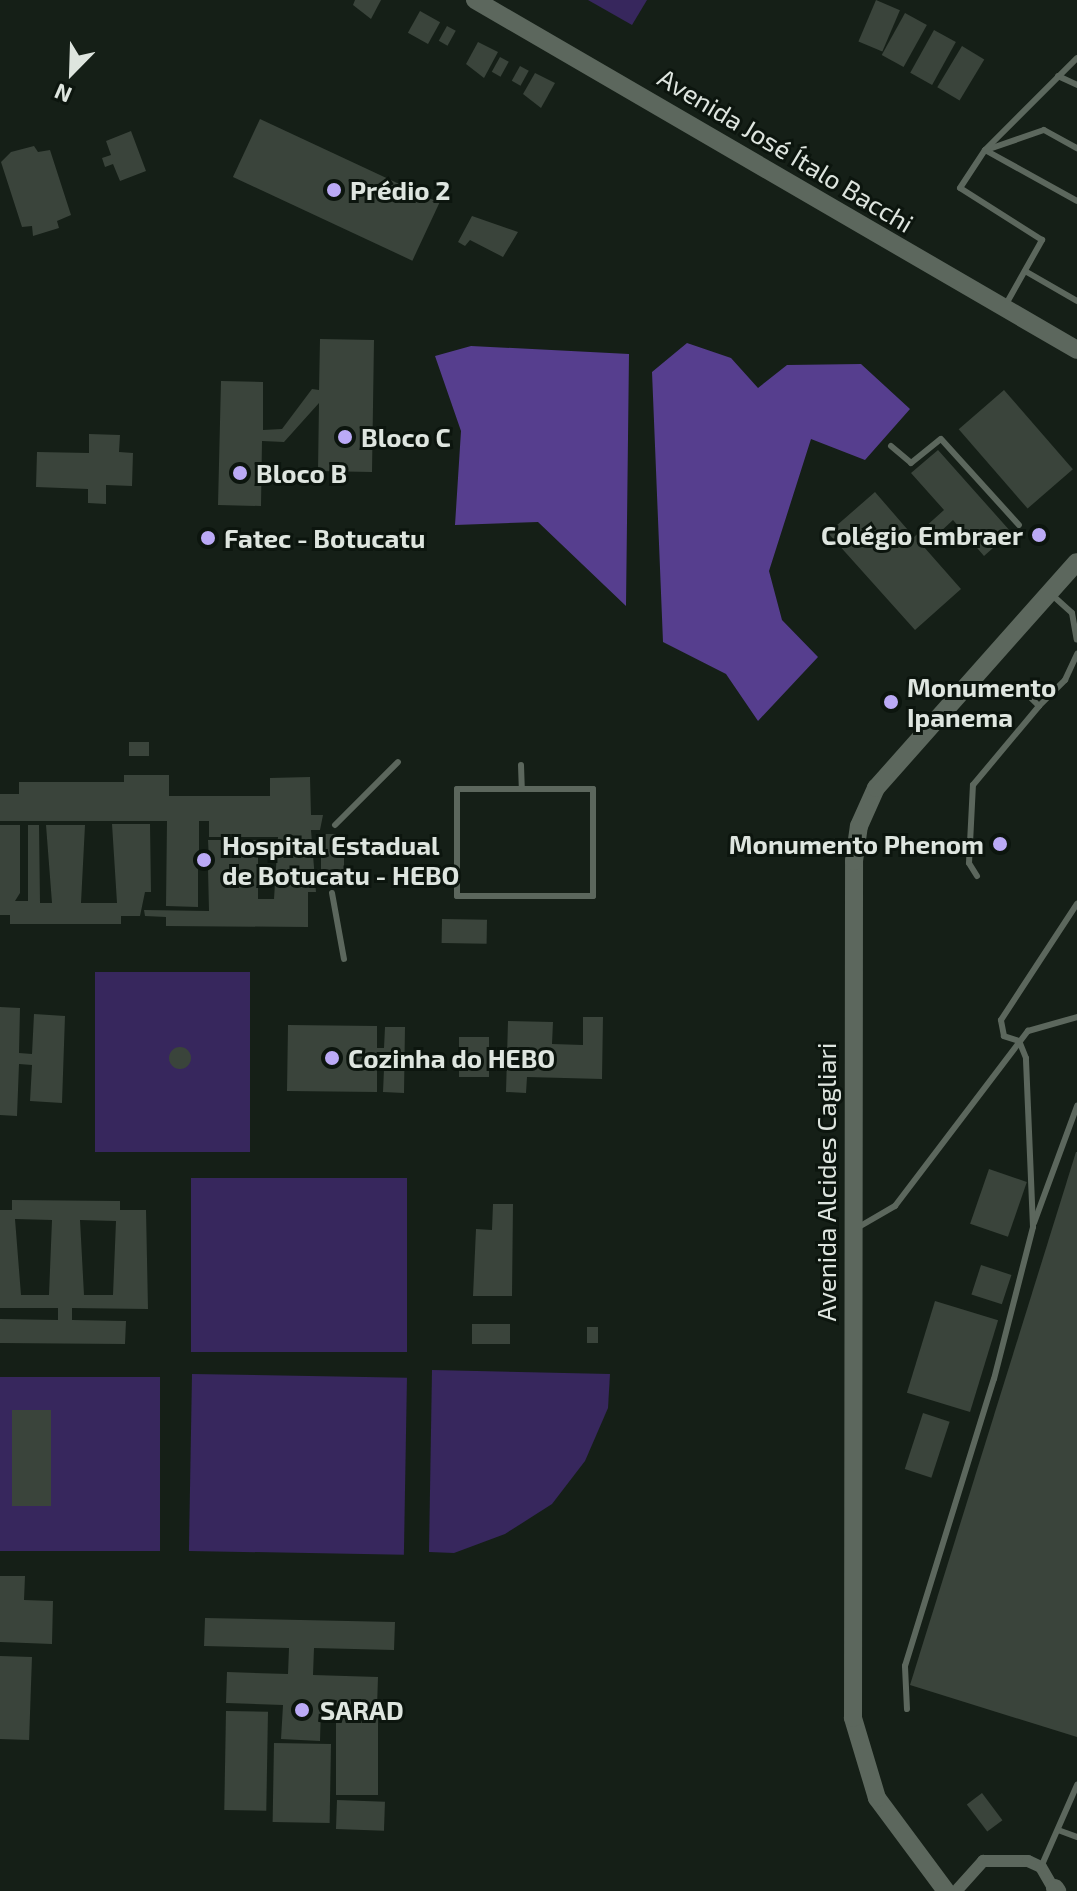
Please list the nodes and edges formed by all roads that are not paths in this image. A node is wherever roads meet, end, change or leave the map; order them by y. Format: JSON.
{"nodes":[{"id":1,"x":475,"y":0,"type":"edge"},
{"id":2,"x":1077,"y":58,"type":"edge"},
{"id":3,"x":1058,"y":76,"type":"junction"},
{"id":4,"x":1077,"y":85,"type":"edge"},
{"id":5,"x":1077,"y":148,"type":"edge"},
{"id":6,"x":985,"y":150,"type":"junction"},
{"id":7,"x":1077,"y":201,"type":"edge"},
{"id":8,"x":1025,"y":271,"type":"junction"},
{"id":9,"x":1077,"y":301,"type":"edge"},
{"id":10,"x":1004,"y":309,"type":"junction"},
{"id":11,"x":1074,"y":350,"type":"edge"},
{"id":12,"x":891,"y":446,"type":"dead end"},
{"id":13,"x":1019,"y":525,"type":"dead end"},
{"id":14,"x":1074,"y":573,"type":"edge"},
{"id":15,"x":1050,"y":593,"type":"junction"},
{"id":16,"x":1077,"y":640,"type":"edge"},
{"id":17,"x":1077,"y":654,"type":"edge"},
{"id":18,"x":1025,"y":692,"type":"dead end"},
{"id":19,"x":1039,"y":706,"type":"junction"},
{"id":20,"x":398,"y":762,"type":"dead end"},
{"id":21,"x":521,"y":765,"type":"dead end"},
{"id":22,"x":522,"y":789,"type":"junction"},
{"id":23,"x":335,"y":825,"type":"dead end"},
{"id":24,"x":977,"y":876,"type":"dead end"},
{"id":25,"x":332,"y":893,"type":"dead end"},
{"id":26,"x":1077,"y":904,"type":"edge"},
{"id":27,"x":344,"y":959,"type":"dead end"},
{"id":28,"x":1077,"y":1017,"type":"edge"},
{"id":29,"x":1019,"y":1041,"type":"junction"},
{"id":30,"x":1077,"y":1106,"type":"edge"},
{"id":31,"x":1033,"y":1227,"type":"junction"},
{"id":32,"x":851,"y":1232,"type":"junction"},
{"id":33,"x":907,"y":1709,"type":"dead end"},
{"id":34,"x":1077,"y":1785,"type":"edge"},
{"id":35,"x":1058,"y":1830,"type":"junction"},
{"id":36,"x":1077,"y":1837,"type":"edge"},
{"id":37,"x":1041,"y":1867,"type":"junction"},
{"id":38,"x":955,"y":1890,"type":"edge"},
{"id":39,"x":1056,"y":1890,"type":"edge"}],
"edges":[{"from":1,"to":10,"type":"main road","name":"Avenida José Ítalo Bacchi"},
{"from":2,"to":3,"type":"lane"},
{"from":3,"to":4,"type":"lane"},
{"from":3,"to":6,"type":"lane"},
{"from":5,"to":6,"type":"lane"},
{"from":6,"to":7,"type":"lane"},
{"from":6,"to":8,"type":"lane"},
{"from":8,"to":9,"type":"lane"},
{"from":8,"to":10,"type":"lane"},
{"from":10,"to":11,"type":"main road","name":"Avenida José Ítalo Bacchi"},
{"from":12,"to":13,"type":"lane"},
{"from":14,"to":15,"type":"main road","name":"Avenida Alcides Cagliari"},
{"from":15,"to":16,"type":"lane"},
{"from":15,"to":32,"type":"main road","name":"Avenida Alcides Cagliari"},
{"from":17,"to":19,"type":"lane"},
{"from":18,"to":19,"type":"lane"},
{"from":19,"to":24,"type":"lane"},
{"from":20,"to":23,"type":"lane"},
{"from":21,"to":22,"type":"lane"},
{"from":22,"to":22,"type":"lane"},
{"from":25,"to":27,"type":"lane"},
{"from":26,"to":29,"type":"lane"},
{"from":28,"to":29,"type":"lane"},
{"from":29,"to":31,"type":"lane"},
{"from":29,"to":32,"type":"lane"},
{"from":30,"to":31,"type":"lane"},
{"from":31,"to":33,"type":"lane"},
{"from":32,"to":38,"type":"main road","name":"Avenida Alcides Cagliari"},
{"from":34,"to":35,"type":"lane"},
{"from":35,"to":36,"type":"lane"},
{"from":35,"to":37,"type":"lane"},
{"from":37,"to":38,"type":"street"},
{"from":37,"to":39,"type":"street"}]}
